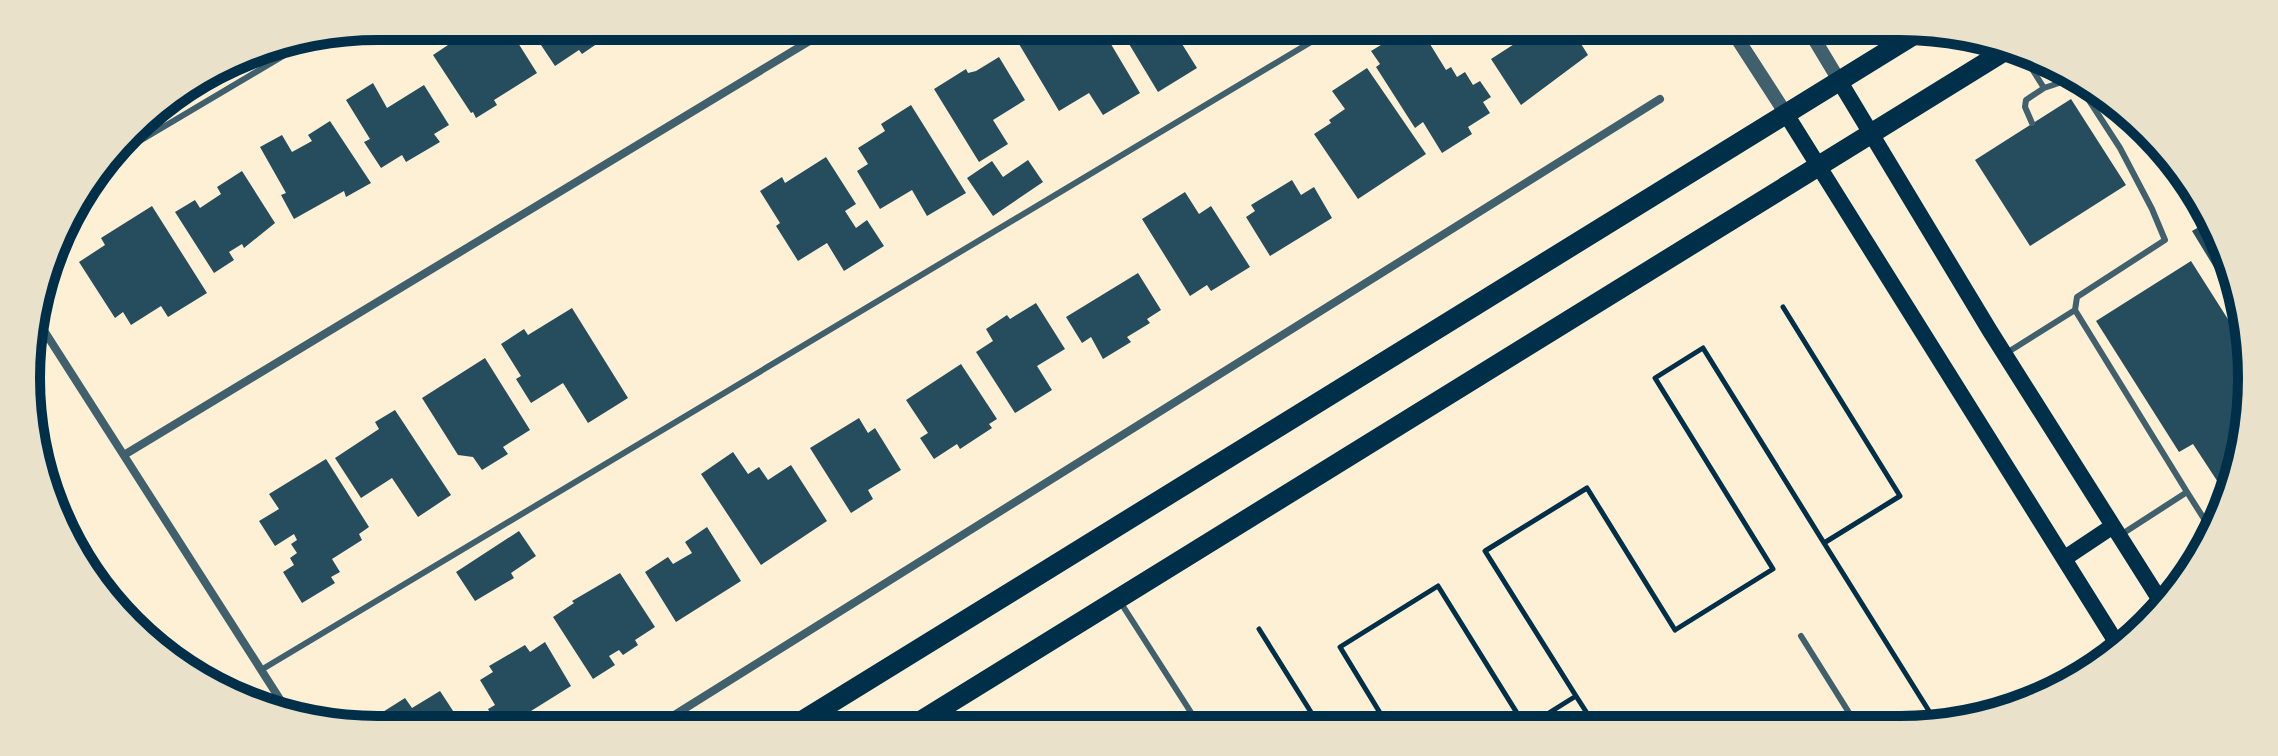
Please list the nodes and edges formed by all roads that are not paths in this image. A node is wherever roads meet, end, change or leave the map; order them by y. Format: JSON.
{"nodes":[{"id":1,"x":811,"y":40,"type":"edge"},
{"id":2,"x":1314,"y":40,"type":"edge"},
{"id":3,"x":1738,"y":40,"type":"edge"},
{"id":4,"x":1815,"y":40,"type":"edge"},
{"id":5,"x":1906,"y":40,"type":"edge"},
{"id":6,"x":289,"y":53,"type":"edge"},
{"id":7,"x":1998,"y":55,"type":"edge"},
{"id":8,"x":2031,"y":67,"type":"edge"},
{"id":9,"x":1840,"y":82,"type":"junction"},
{"id":10,"x":2069,"y":85,"type":"edge"},
{"id":11,"x":2044,"y":88,"type":"junction"},
{"id":12,"x":2086,"y":96,"type":"edge"},
{"id":13,"x":1660,"y":99,"type":"dead end"},
{"id":14,"x":1786,"y":114,"type":"junction"},
{"id":15,"x":2032,"y":123,"type":"dead end"},
{"id":16,"x":1871,"y":133,"type":"junction"},
{"id":17,"x":134,"y":144,"type":"edge"},
{"id":18,"x":1818,"y":165,"type":"junction"},
{"id":19,"x":2075,"y":310,"type":"junction"},
{"id":20,"x":44,"y":330,"type":"edge"},
{"id":21,"x":2005,"y":354,"type":"junction"},
{"id":22,"x":124,"y":455,"type":"junction"},
{"id":23,"x":2187,"y":492,"type":"junction"},
{"id":24,"x":2206,"y":521,"type":"edge"},
{"id":25,"x":2116,"y":531,"type":"junction"},
{"id":26,"x":2065,"y":558,"type":"junction"},
{"id":27,"x":2158,"y":597,"type":"edge"},
{"id":28,"x":1118,"y":598,"type":"junction"},
{"id":29,"x":1801,"y":636,"type":"dead end"},
{"id":30,"x":2114,"y":639,"type":"edge"},
{"id":31,"x":261,"y":670,"type":"junction"},
{"id":32,"x":281,"y":701,"type":"edge"},
{"id":33,"x":673,"y":716,"type":"edge"},
{"id":34,"x":810,"y":716,"type":"edge"},
{"id":35,"x":928,"y":716,"type":"edge"},
{"id":36,"x":1193,"y":716,"type":"edge"},
{"id":37,"x":1851,"y":716,"type":"edge"}],
"edges":[{"from":1,"to":22,"type":"street"},
{"from":2,"to":31,"type":"lane"},
{"from":3,"to":14,"type":"street"},
{"from":4,"to":9,"type":"street"},
{"from":5,"to":9,"type":"main road"},
{"from":6,"to":17,"type":"lane"},
{"from":7,"to":16,"type":"main road"},
{"from":8,"to":11,"type":"lane"},
{"from":9,"to":14,"type":"main road"},
{"from":9,"to":16,"type":"main road"},
{"from":10,"to":11,"type":"lane"},
{"from":11,"to":15,"type":"lane"},
{"from":12,"to":19,"type":"lane"},
{"from":13,"to":33,"type":"street"},
{"from":14,"to":18,"type":"main road"},
{"from":14,"to":34,"type":"main road"},
{"from":16,"to":18,"type":"main road"},
{"from":16,"to":21,"type":"main road"},
{"from":18,"to":26,"type":"main road"},
{"from":18,"to":28,"type":"main road"},
{"from":19,"to":21,"type":"lane"},
{"from":19,"to":23,"type":"lane"},
{"from":20,"to":22,"type":"street"},
{"from":21,"to":25,"type":"main road"},
{"from":22,"to":31,"type":"street"},
{"from":23,"to":24,"type":"lane"},
{"from":23,"to":25,"type":"lane"},
{"from":25,"to":26,"type":"main road"},
{"from":25,"to":27,"type":"main road"},
{"from":26,"to":30,"type":"main road"},
{"from":28,"to":35,"type":"main road"},
{"from":28,"to":36,"type":"lane"},
{"from":29,"to":37,"type":"lane"},
{"from":31,"to":32,"type":"street"}]}
